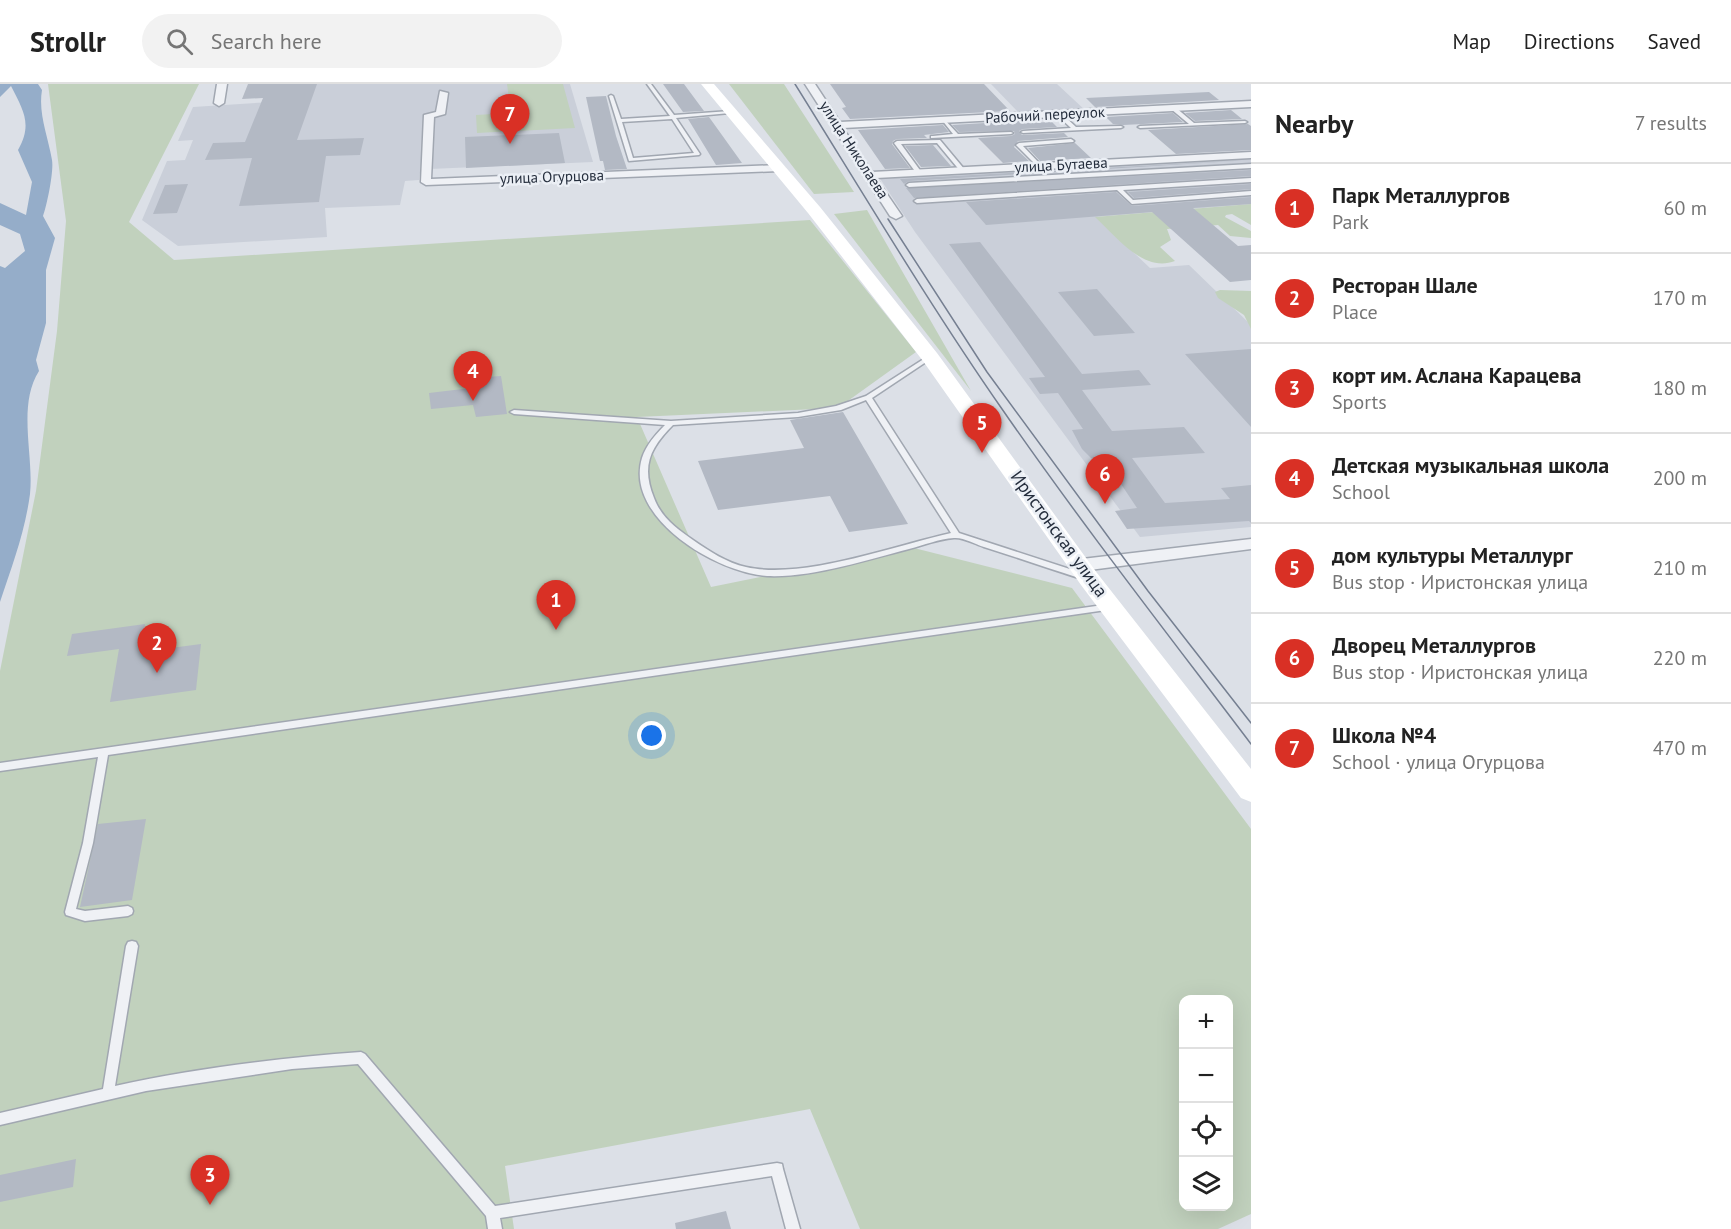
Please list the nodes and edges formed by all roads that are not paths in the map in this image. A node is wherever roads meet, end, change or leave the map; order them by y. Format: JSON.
{"nodes":[{"id":1,"x":222,"y":84,"type":"edge"},
{"id":2,"x":649,"y":84,"type":"edge"},
{"id":3,"x":707,"y":84,"type":"edge"},
{"id":4,"x":810,"y":84,"type":"edge"},
{"id":5,"x":443,"y":93,"type":"dead end"},
{"id":6,"x":611,"y":96,"type":"dead end"},
{"id":7,"x":219,"y":103,"type":"dead end"},
{"id":8,"x":1251,"y":104,"type":"edge"},
{"id":9,"x":1173,"y":108,"type":"junction"},
{"id":10,"x":730,"y":112,"type":"junction"},
{"id":11,"x":1059,"y":114,"type":"junction"},
{"id":12,"x":673,"y":117,"type":"junction"},
{"id":13,"x":944,"y":120,"type":"junction"},
{"id":14,"x":619,"y":121,"type":"junction"},
{"id":15,"x":1245,"y":122,"type":"dead end"},
{"id":16,"x":838,"y":125,"type":"junction"},
{"id":17,"x":1193,"y":125,"type":"junction"},
{"id":18,"x":1121,"y":127,"type":"dead end"},
{"id":19,"x":1140,"y":127,"type":"dead end"},
{"id":20,"x":1075,"y":129,"type":"junction"},
{"id":21,"x":1023,"y":132,"type":"dead end"},
{"id":22,"x":1011,"y":133,"type":"dead end"},
{"id":23,"x":957,"y":136,"type":"junction"},
{"id":24,"x":897,"y":139,"type":"dead end"},
{"id":25,"x":1071,"y":141,"type":"dead end"},
{"id":26,"x":1251,"y":155,"type":"edge"},
{"id":27,"x":1039,"y":166,"type":"junction"},
{"id":28,"x":1251,"y":166,"type":"edge"},
{"id":29,"x":779,"y":168,"type":"junction"},
{"id":30,"x":963,"y":171,"type":"junction"},
{"id":31,"x":919,"y":173,"type":"junction"},
{"id":32,"x":872,"y":176,"type":"junction"},
{"id":33,"x":1251,"y":180,"type":"edge"},
{"id":34,"x":909,"y":185,"type":"dead end"},
{"id":35,"x":1118,"y":188,"type":"junction"},
{"id":36,"x":1251,"y":193,"type":"edge"},
{"id":37,"x":917,"y":201,"type":"dead end"},
{"id":38,"x":896,"y":216,"type":"dead end"},
{"id":39,"x":930,"y":357,"type":"junction"},
{"id":40,"x":868,"y":397,"type":"junction"},
{"id":41,"x":514,"y":412,"type":"dead end"},
{"id":42,"x":671,"y":423,"type":"junction"},
{"id":43,"x":956,"y":535,"type":"junction"},
{"id":44,"x":1251,"y":544,"type":"edge"},
{"id":45,"x":1086,"y":572,"type":"junction"},
{"id":46,"x":1113,"y":607,"type":"junction"},
{"id":47,"x":104,"y":752,"type":"junction"},
{"id":48,"x":0,"y":767,"type":"edge"},
{"id":49,"x":1251,"y":790,"type":"edge"},
{"id":50,"x":128,"y":910,"type":"dead end"},
{"id":51,"x":132,"y":946,"type":"dead end"},
{"id":52,"x":108,"y":1094,"type":"junction"},
{"id":53,"x":0,"y":1119,"type":"edge"},
{"id":54,"x":492,"y":1213,"type":"junction"},
{"id":55,"x":495,"y":1229,"type":"edge"},
{"id":56,"x":793,"y":1229,"type":"edge"}],
"edges":[{"from":1,"to":7,"type":"street"},
{"from":2,"to":12,"type":"lane"},
{"from":3,"to":10,"type":"main road","name":"Иристонская улица"},
{"from":4,"to":16,"type":"street","name":"улица Николаева"},
{"from":5,"to":29,"type":"street","name":"улица Огурцова"},
{"from":6,"to":14,"type":"lane"},
{"from":8,"to":9,"type":"street","name":"Рабочий переулок"},
{"from":9,"to":11,"type":"street","name":"Рабочий переулок"},
{"from":9,"to":17,"type":"lane"},
{"from":10,"to":12,"type":"lane"},
{"from":10,"to":29,"type":"main road","name":"Иристонская улица"},
{"from":11,"to":13,"type":"street","name":"Рабочий переулок"},
{"from":11,"to":20,"type":"lane"},
{"from":12,"to":14,"type":"lane"},
{"from":12,"to":14,"type":"lane"},
{"from":13,"to":16,"type":"street","name":"Рабочий переулок"},
{"from":13,"to":23,"type":"lane"},
{"from":15,"to":17,"type":"lane"},
{"from":16,"to":32,"type":"street","name":"улица Николаева"},
{"from":17,"to":19,"type":"lane"},
{"from":18,"to":20,"type":"lane"},
{"from":20,"to":21,"type":"lane"},
{"from":22,"to":23,"type":"lane"},
{"from":23,"to":24,"type":"lane"},
{"from":25,"to":27,"type":"lane"},
{"from":26,"to":27,"type":"street","name":"улица Бутаева"},
{"from":27,"to":30,"type":"street","name":"улица Бутаева"},
{"from":28,"to":34,"type":"lane"},
{"from":29,"to":39,"type":"main road","name":"Иристонская улица"},
{"from":30,"to":31,"type":"street","name":"улица Бутаева"},
{"from":30,"to":31,"type":"lane"},
{"from":31,"to":32,"type":"street","name":"улица Бутаева"},
{"from":32,"to":38,"type":"street","name":"улица Николаева"},
{"from":33,"to":35,"type":"lane"},
{"from":35,"to":36,"type":"lane"},
{"from":35,"to":37,"type":"lane"},
{"from":39,"to":40,"type":"lane"},
{"from":39,"to":45,"type":"main road","name":"Иристонская улица"},
{"from":40,"to":42,"type":"lane"},
{"from":40,"to":43,"type":"lane"},
{"from":41,"to":42,"type":"lane"},
{"from":42,"to":43,"type":"lane"},
{"from":43,"to":45,"type":"lane"},
{"from":44,"to":45,"type":"street"},
{"from":45,"to":46,"type":"main road","name":"Иристонская улица"},
{"from":46,"to":47,"type":"lane"},
{"from":46,"to":49,"type":"main road","name":"Иристонская улица"},
{"from":47,"to":48,"type":"lane"},
{"from":47,"to":50,"type":"lane"},
{"from":51,"to":52,"type":"lane"},
{"from":52,"to":53,"type":"lane"},
{"from":52,"to":54,"type":"lane"},
{"from":54,"to":55,"type":"lane"},
{"from":54,"to":56,"type":"lane"}]}
